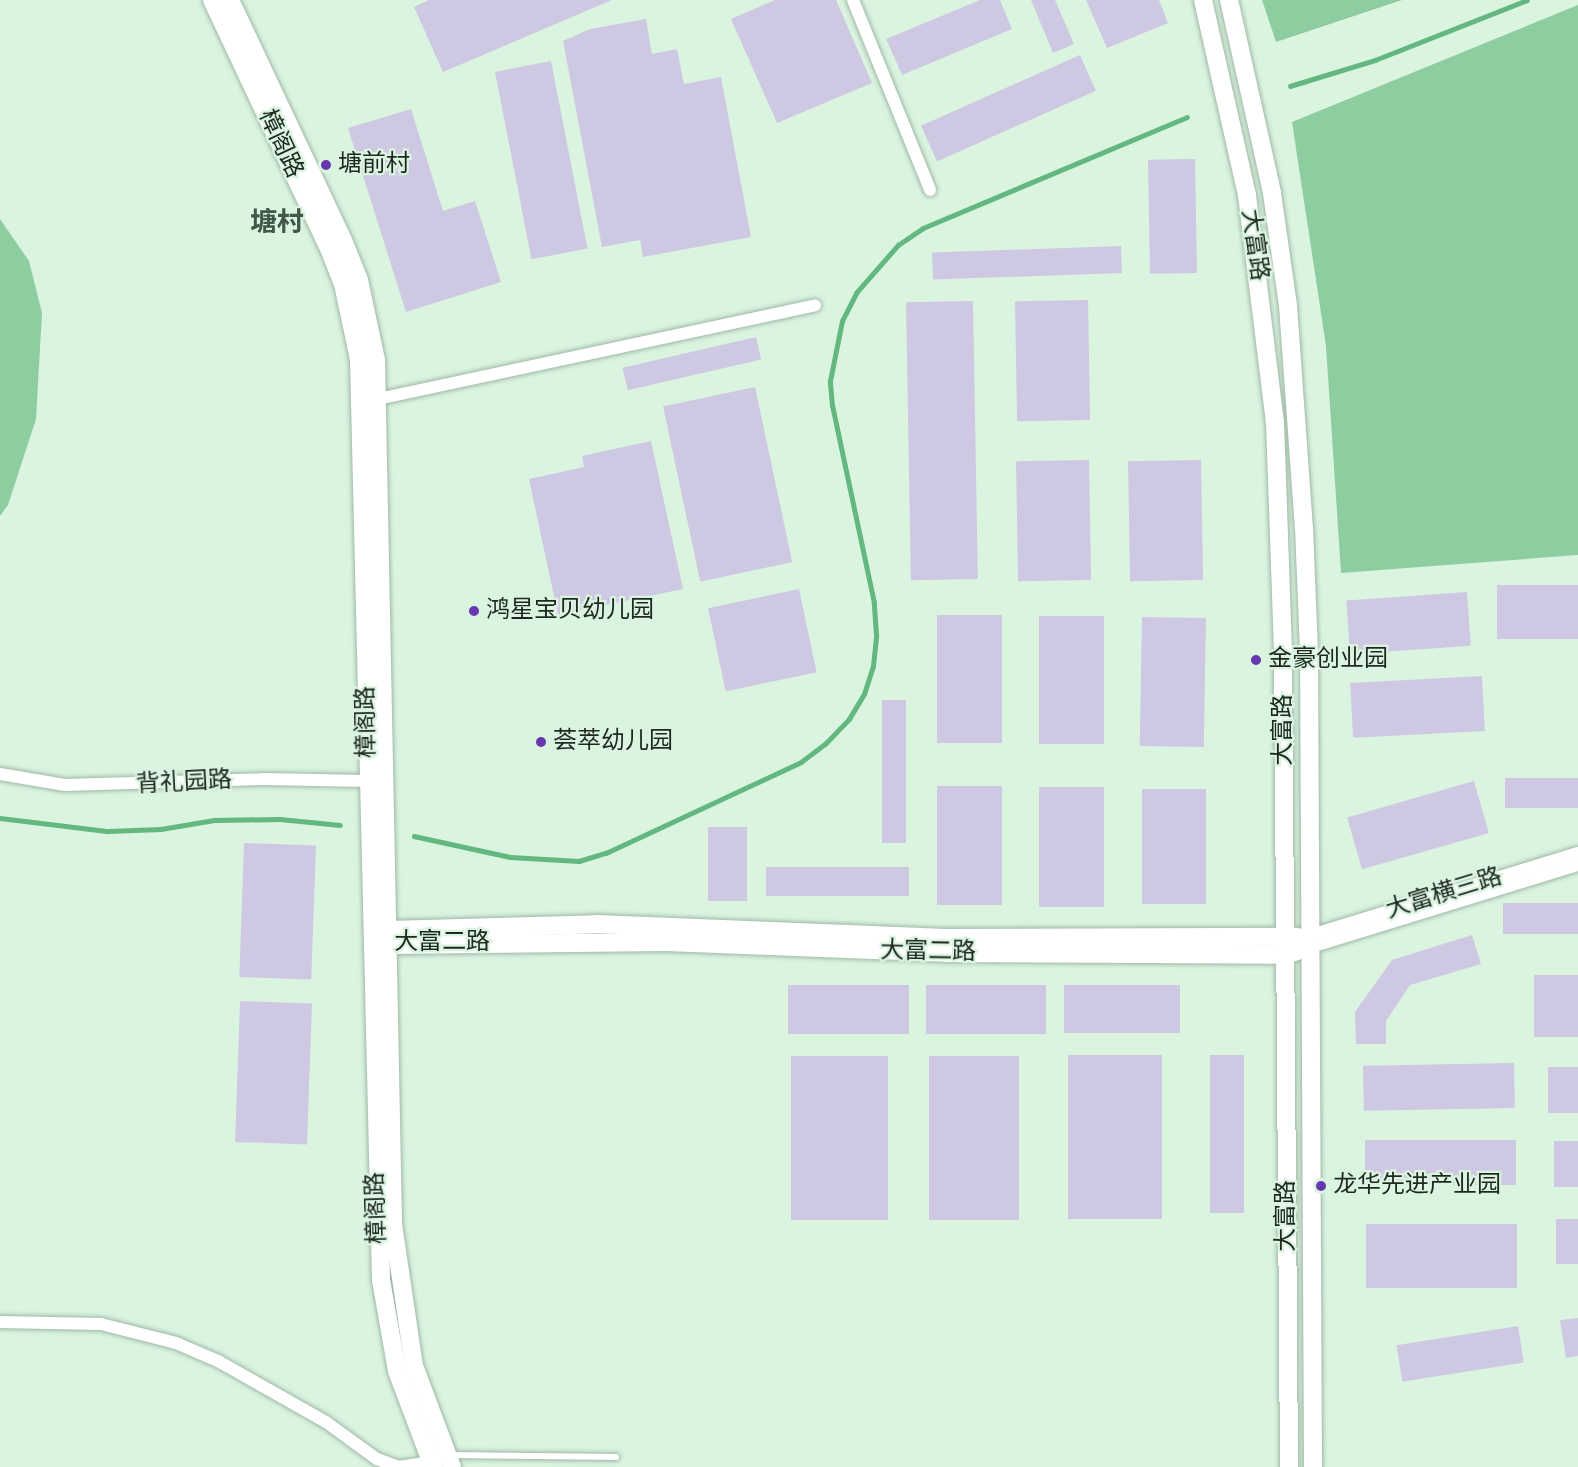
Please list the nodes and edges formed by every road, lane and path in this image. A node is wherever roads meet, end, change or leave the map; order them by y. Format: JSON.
{"nodes":[{"id":1,"x":212,"y":0,"type":"edge"},
{"id":2,"x":230,"y":0,"type":"edge"},
{"id":3,"x":853,"y":0,"type":"edge"},
{"id":4,"x":1203,"y":0,"type":"edge"},
{"id":5,"x":1229,"y":0,"type":"edge"},
{"id":6,"x":930,"y":190,"type":"dead end"},
{"id":7,"x":815,"y":305,"type":"dead end"},
{"id":8,"x":378,"y":399,"type":"junction"},
{"id":9,"x":0,"y":774,"type":"edge"},
{"id":10,"x":368,"y":781,"type":"junction"},
{"id":11,"x":1578,"y":853,"type":"edge"},
{"id":12,"x":1578,"y":865,"type":"edge"},
{"id":13,"x":382,"y":938,"type":"junction"},
{"id":14,"x":1311,"y":941,"type":"junction"},
{"id":15,"x":1285,"y":947,"type":"junction"},
{"id":16,"x":0,"y":1322,"type":"edge"},
{"id":17,"x":616,"y":1456,"type":"dead end"},
{"id":18,"x":441,"y":1463,"type":"edge"},
{"id":19,"x":1288,"y":1467,"type":"edge"},
{"id":20,"x":1313,"y":1467,"type":"edge"}],
"edges":[{"from":1,"to":10,"type":"street","name":"樟阁路"},
{"from":2,"to":8,"type":"street","name":"樟阁路"},
{"from":3,"to":6,"type":"street"},
{"from":4,"to":15,"type":"street","name":"大富路"},
{"from":5,"to":14,"type":"street","name":"大富路"},
{"from":7,"to":8,"type":"street"},
{"from":8,"to":13,"type":"street","name":"樟阁路"},
{"from":9,"to":10,"type":"street","name":"背礼园路"},
{"from":10,"to":13,"type":"street","name":"樟阁路"},
{"from":11,"to":14,"type":"street","name":"大富横三路"},
{"from":12,"to":14,"type":"street","name":"大富横三路"},
{"from":13,"to":15,"type":"street","name":"大富二路"},
{"from":13,"to":18,"type":"street","name":"樟阁路"},
{"from":14,"to":15,"type":"street","name":"大富二路"},
{"from":14,"to":20,"type":"street","name":"大富路"},
{"from":15,"to":19,"type":"street","name":"大富路"},
{"from":16,"to":18,"type":"street"},
{"from":17,"to":18,"type":"lane"}]}
